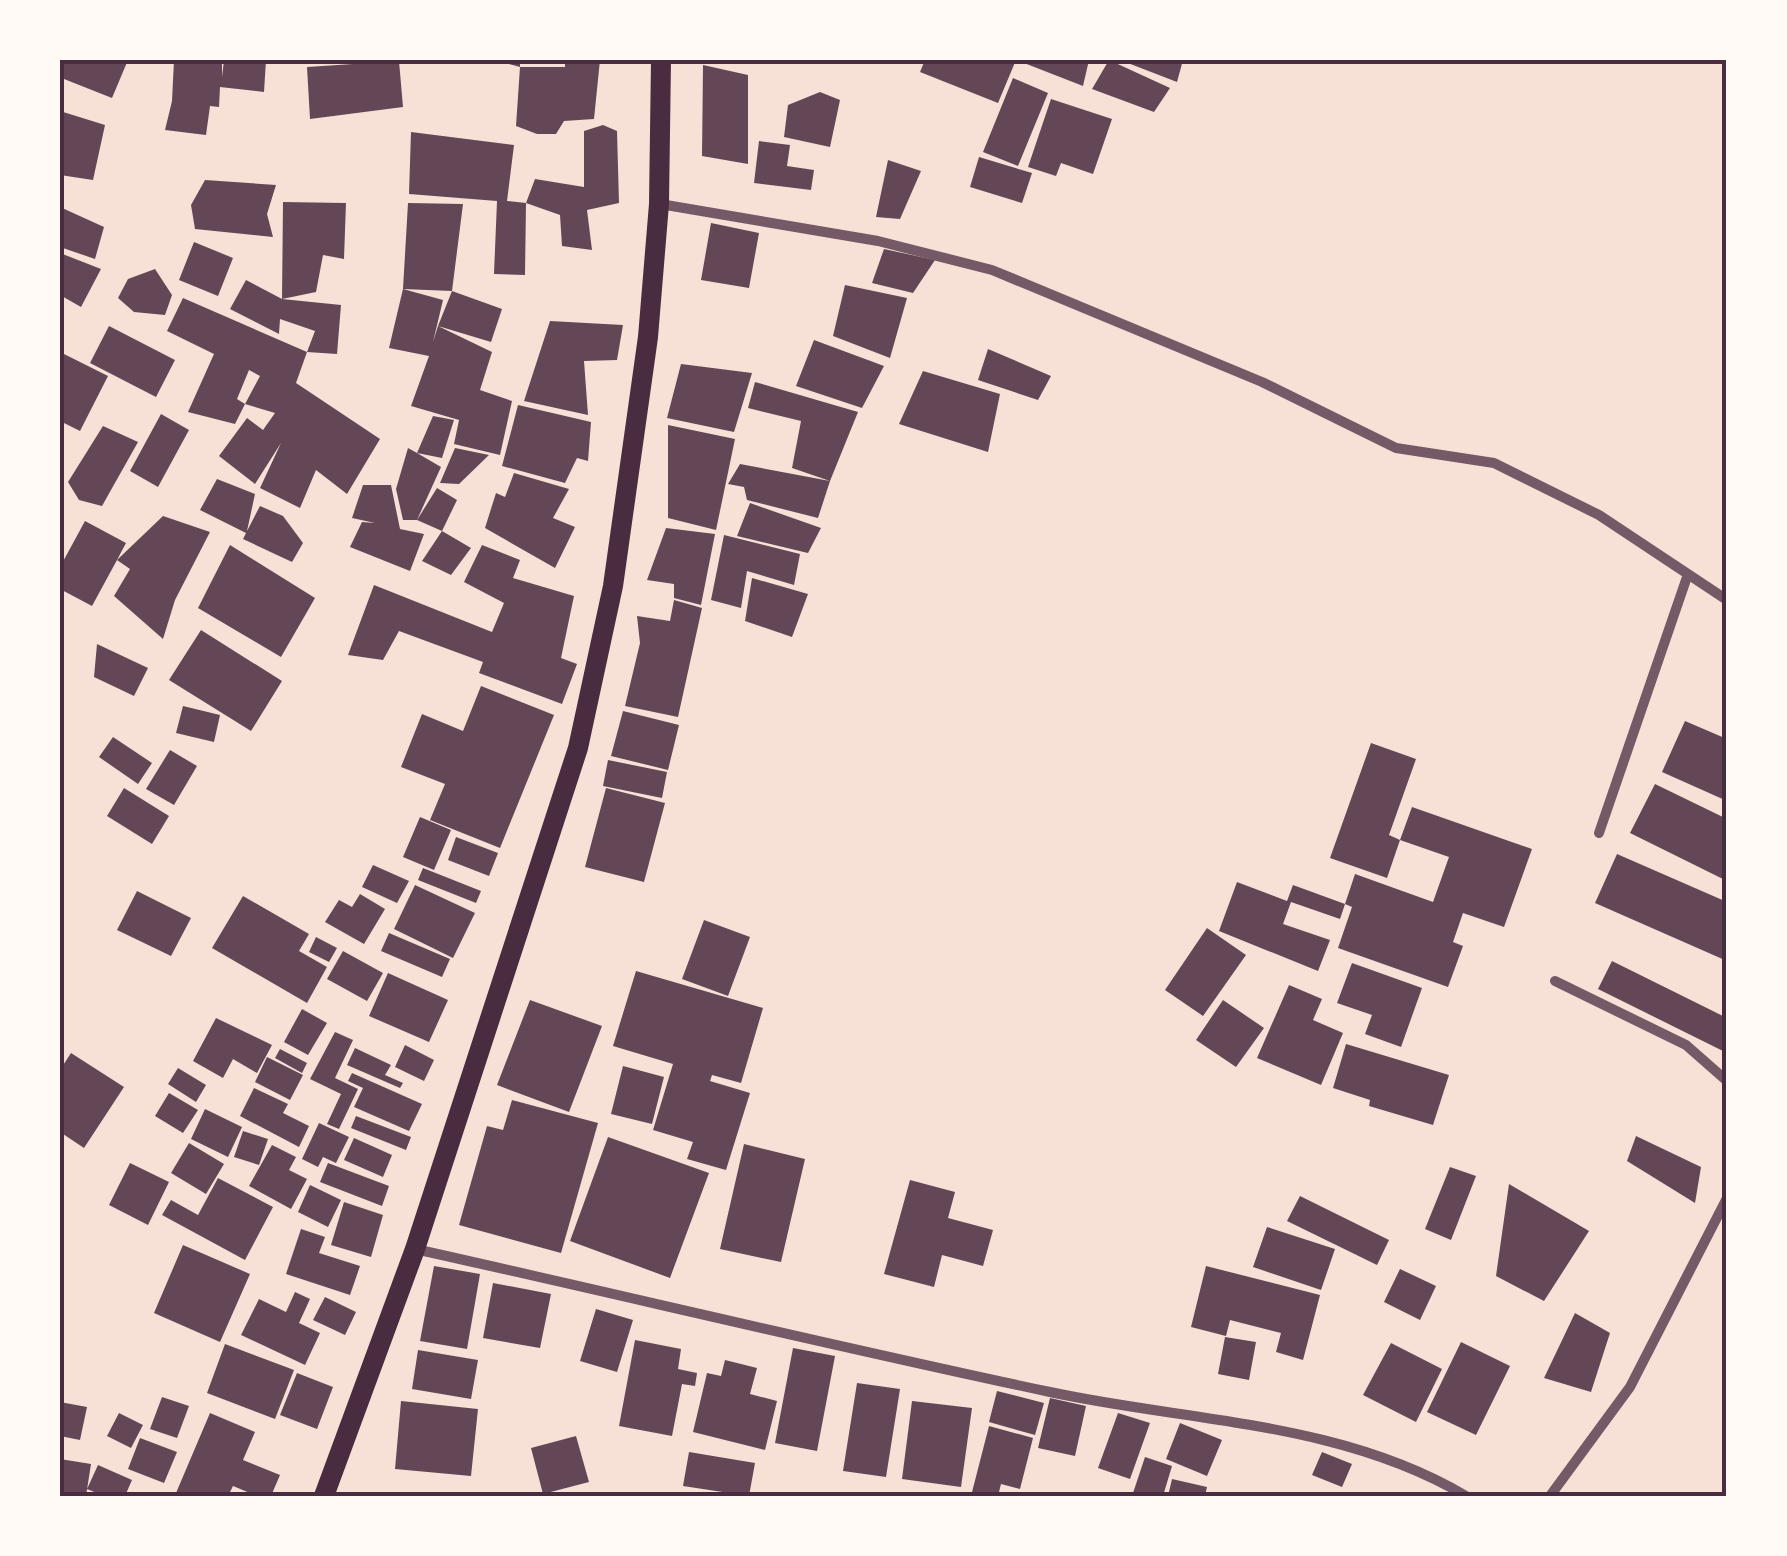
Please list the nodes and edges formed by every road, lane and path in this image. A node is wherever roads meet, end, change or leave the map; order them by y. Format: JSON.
{"nodes":[{"id":1,"x":661,"y":60,"type":"edge"},
{"id":2,"x":659,"y":204,"type":"junction"},
{"id":3,"x":1688,"y":574,"type":"junction"},
{"id":4,"x":1727,"y":600,"type":"edge"},
{"id":5,"x":1599,"y":833,"type":"dead end"},
{"id":6,"x":1555,"y":981,"type":"dead end"},
{"id":7,"x":1727,"y":1081,"type":"edge"},
{"id":8,"x":1727,"y":1198,"type":"edge"},
{"id":9,"x":414,"y":1248,"type":"junction"},
{"id":10,"x":324,"y":1496,"type":"edge"},
{"id":11,"x":1466,"y":1496,"type":"edge"},
{"id":12,"x":1550,"y":1496,"type":"edge"}],
"edges":[{"from":1,"to":2,"type":"main road"},
{"from":2,"to":3,"type":"street"},
{"from":2,"to":9,"type":"main road"},
{"from":3,"to":4,"type":"street"},
{"from":3,"to":5,"type":"street"},
{"from":6,"to":7,"type":"street"},
{"from":8,"to":12,"type":"street"},
{"from":9,"to":10,"type":"main road"},
{"from":9,"to":11,"type":"street"}]}
